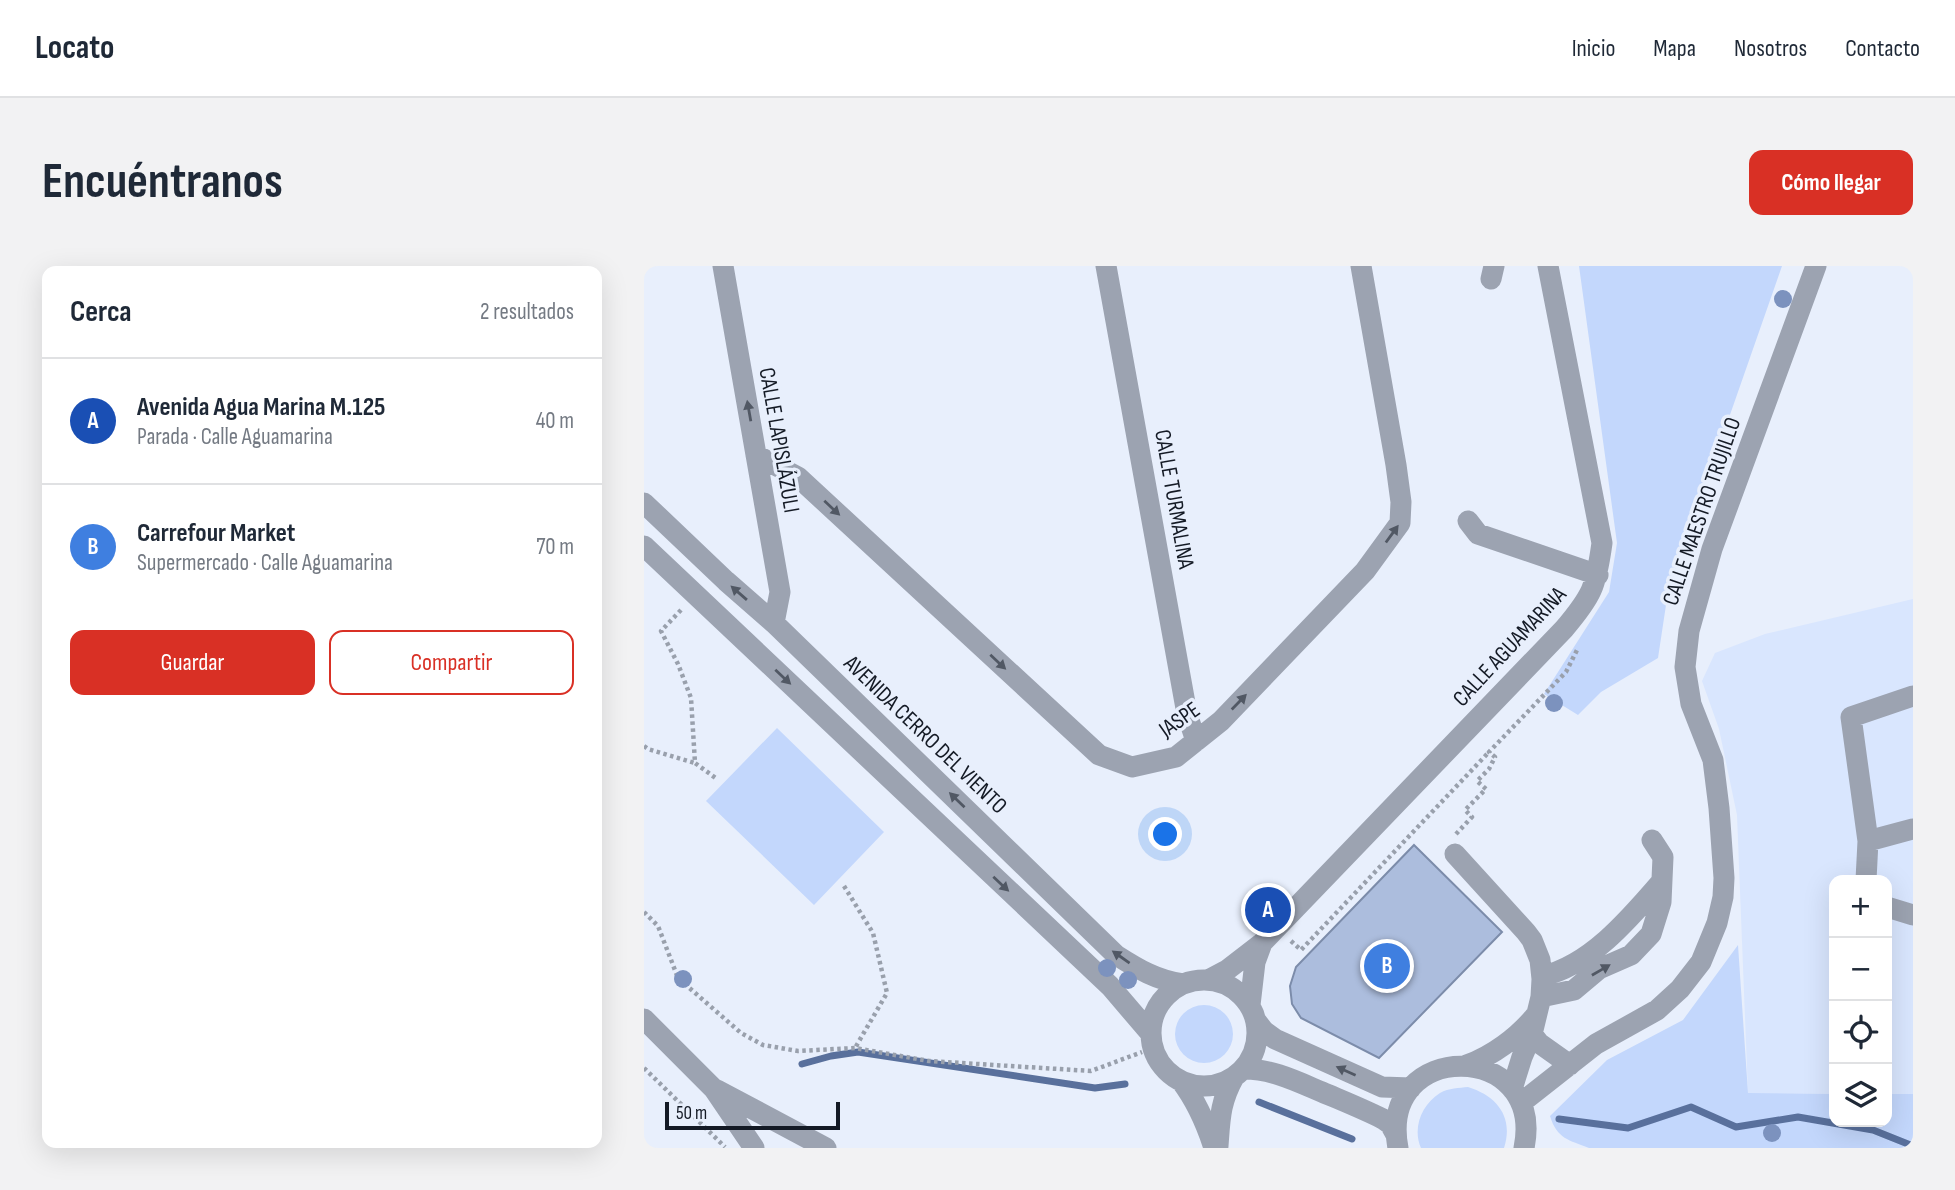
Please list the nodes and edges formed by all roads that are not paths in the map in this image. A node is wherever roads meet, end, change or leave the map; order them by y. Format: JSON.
{"nodes":[{"id":1,"x":723,"y":266,"type":"edge"},
{"id":2,"x":1106,"y":266,"type":"edge"},
{"id":3,"x":1361,"y":266,"type":"edge"},
{"id":4,"x":1548,"y":266,"type":"edge"},
{"id":5,"x":1816,"y":266,"type":"edge"},
{"id":6,"x":756,"y":455,"type":"junction"},
{"id":7,"x":644,"y":503,"type":"edge"},
{"id":8,"x":1468,"y":521,"type":"dead end"},
{"id":9,"x":644,"y":546,"type":"edge"},
{"id":10,"x":1598,"y":575,"type":"junction"},
{"id":11,"x":774,"y":623,"type":"junction"},
{"id":12,"x":1913,"y":696,"type":"edge"},
{"id":13,"x":1196,"y":741,"type":"junction"},
{"id":14,"x":1913,"y":829,"type":"edge"},
{"id":15,"x":1652,"y":840,"type":"dead end"},
{"id":16,"x":1868,"y":841,"type":"junction"},
{"id":17,"x":1455,"y":854,"type":"road end"},
{"id":18,"x":1866,"y":875,"type":"edge"},
{"id":19,"x":1662,"y":881,"type":"junction"},
{"id":20,"x":1892,"y":909,"type":"edge"},
{"id":21,"x":1913,"y":915,"type":"edge"},
{"id":22,"x":1262,"y":943,"type":"junction"},
{"id":23,"x":1542,"y":976,"type":"junction"},
{"id":24,"x":1210,"y":979,"type":"junction"},
{"id":25,"x":1183,"y":984,"type":"junction"},
{"id":26,"x":1253,"y":1014,"type":"junction"},
{"id":27,"x":1536,"y":1015,"type":"junction"},
{"id":28,"x":644,"y":1019,"type":"edge"},
{"id":29,"x":1152,"y":1041,"type":"junction"},
{"id":30,"x":1467,"y":1065,"type":"junction"},
{"id":31,"x":1570,"y":1065,"type":"junction"},
{"id":32,"x":1239,"y":1073,"type":"junction"},
{"id":33,"x":1181,"y":1081,"type":"junction"},
{"id":34,"x":1411,"y":1088,"type":"junction"},
{"id":35,"x":714,"y":1089,"type":"junction"},
{"id":36,"x":1517,"y":1096,"type":"junction"},
{"id":37,"x":1397,"y":1141,"type":"edge"},
{"id":38,"x":1529,"y":1144,"type":"edge"},
{"id":39,"x":754,"y":1148,"type":"edge"},
{"id":40,"x":826,"y":1148,"type":"edge"},
{"id":41,"x":1216,"y":1148,"type":"edge"}],
"edges":[{"from":6,"to":1,"type":"street","name":"CALLE LAPISLÁZULI","one_way":true},
{"from":2,"to":13,"type":"street","name":"CALLE TURMALINA"},
{"from":13,"to":3,"type":"street","name":"JASPE","one_way":true},
{"from":4,"to":10,"type":"street","name":"CALLE AGUAMARINA"},
{"from":5,"to":31,"type":"street","name":"CALLE MAESTRO TRUJILLO"},
{"from":6,"to":11,"type":"street","name":"CALLE LAPISLÁZULI"},
{"from":6,"to":13,"type":"street","name":"JASPE","one_way":true},
{"from":11,"to":7,"type":"street","name":"AVENIDA CERRO DEL VIENTO","one_way":true},
{"from":8,"to":10,"type":"street"},
{"from":9,"to":29,"type":"street","one_way":true},
{"from":10,"to":22,"type":"street","name":"CALLE AGUAMARINA"},
{"from":25,"to":11,"type":"street","name":"AVENIDA CERRO DEL VIENTO","one_way":true},
{"from":12,"to":16,"type":"street"},
{"from":14,"to":16,"type":"street"},
{"from":15,"to":19,"type":"street"},
{"from":16,"to":18,"type":"street"},
{"from":17,"to":23,"type":"street"},
{"from":19,"to":23,"type":"street"},
{"from":27,"to":19,"type":"street","one_way":true},
{"from":20,"to":21,"type":"street"},
{"from":22,"to":24,"type":"street","name":"CALLE AGUAMARINA"},
{"from":22,"to":26,"type":"street","name":"CALLE AGUAMARINA"},
{"from":23,"to":27,"type":"street"},
{"from":24,"to":25,"type":"street"},
{"from":24,"to":26,"type":"street"},
{"from":25,"to":29,"type":"street"},
{"from":26,"to":32,"type":"street"},
{"from":34,"to":26,"type":"street","one_way":true},
{"from":27,"to":30,"type":"street"},
{"from":27,"to":31,"type":"street"},
{"from":27,"to":36,"type":"street"},
{"from":28,"to":35,"type":"street"},
{"from":29,"to":33,"type":"street"},
{"from":30,"to":34,"type":"street"},
{"from":30,"to":36,"type":"street"},
{"from":31,"to":36,"type":"street","name":"CALLE MAESTRO TRUJILLO"},
{"from":32,"to":33,"type":"street"},
{"from":32,"to":37,"type":"street"},
{"from":32,"to":41,"type":"street"},
{"from":33,"to":41,"type":"street"},
{"from":34,"to":37,"type":"street"},
{"from":35,"to":39,"type":"street"},
{"from":35,"to":40,"type":"street"},
{"from":36,"to":38,"type":"street"}]}
